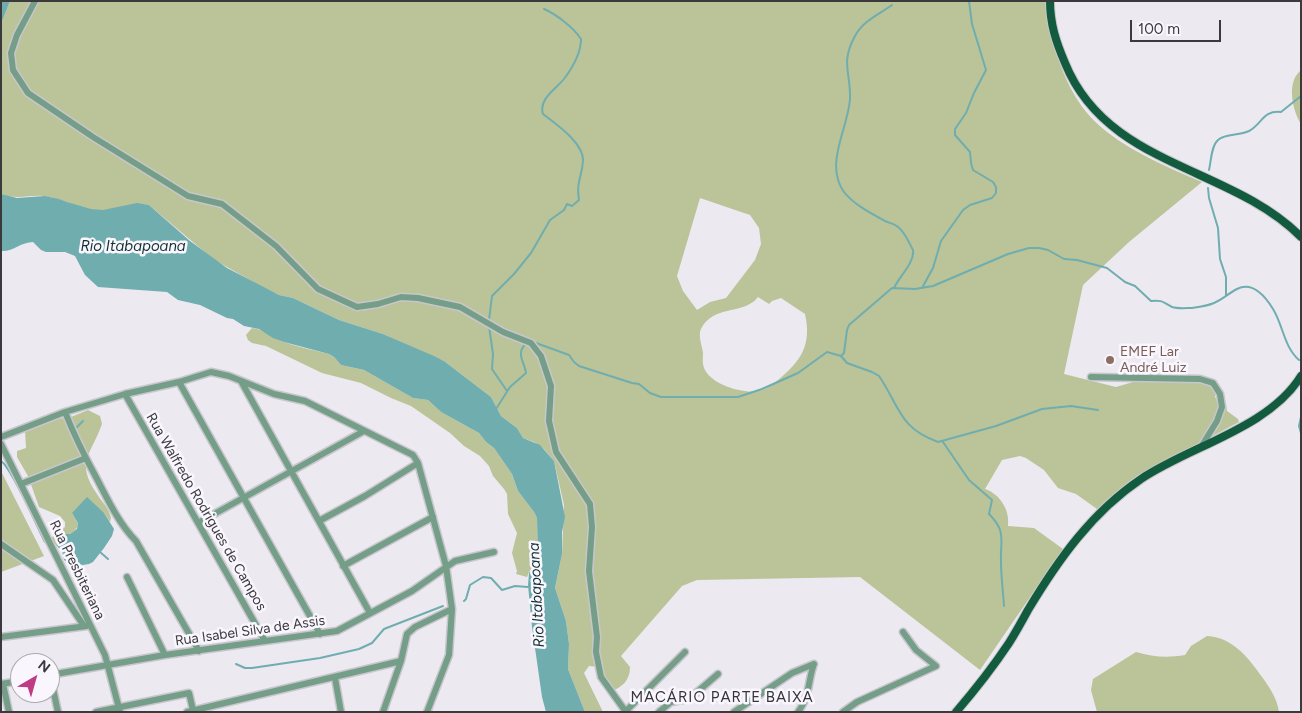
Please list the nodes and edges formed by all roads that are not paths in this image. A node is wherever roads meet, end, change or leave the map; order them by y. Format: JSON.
{"nodes":[{"id":1,"x":35,"y":1,"type":"edge"},
{"id":2,"x":1050,"y":1,"type":"edge"},
{"id":3,"x":1301,"y":238,"type":"edge"},
{"id":4,"x":1301,"y":376,"type":"edge"},
{"id":5,"x":1091,"y":377,"type":"dead end"},
{"id":6,"x":241,"y":380,"type":"junction"},
{"id":7,"x":179,"y":382,"type":"junction"},
{"id":8,"x":125,"y":394,"type":"junction"},
{"id":9,"x":65,"y":412,"type":"junction"},
{"id":10,"x":364,"y":431,"type":"junction"},
{"id":11,"x":1,"y":436,"type":"edge"},
{"id":12,"x":1,"y":444,"type":"edge"},
{"id":13,"x":1201,"y":447,"type":"junction"},
{"id":14,"x":86,"y":458,"type":"junction"},
{"id":15,"x":418,"y":462,"type":"junction"},
{"id":16,"x":291,"y":471,"type":"junction"},
{"id":17,"x":21,"y":484,"type":"junction"},
{"id":18,"x":243,"y":498,"type":"junction"},
{"id":19,"x":433,"y":517,"type":"junction"},
{"id":20,"x":319,"y":521,"type":"junction"},
{"id":21,"x":198,"y":523,"type":"junction"},
{"id":22,"x":1,"y":544,"type":"edge"},
{"id":23,"x":494,"y":552,"type":"dead end"},
{"id":24,"x":344,"y":566,"type":"junction"},
{"id":25,"x":446,"y":566,"type":"junction"},
{"id":26,"x":127,"y":577,"type":"dead end"},
{"id":27,"x":452,"y":609,"type":"junction"},
{"id":28,"x":370,"y":613,"type":"junction"},
{"id":29,"x":87,"y":626,"type":"junction"},
{"id":30,"x":903,"y":632,"type":"dead end"},
{"id":31,"x":320,"y":634,"type":"junction"},
{"id":32,"x":1,"y":636,"type":"edge"},
{"id":33,"x":265,"y":641,"type":"junction"},
{"id":34,"x":199,"y":650,"type":"junction"},
{"id":35,"x":685,"y":652,"type":"dead end"},
{"id":36,"x":165,"y":655,"type":"junction"},
{"id":37,"x":401,"y":661,"type":"junction"},
{"id":38,"x":108,"y":666,"type":"junction"},
{"id":39,"x":60,"y":673,"type":"edge"},
{"id":40,"x":718,"y":674,"type":"dead end"},
{"id":41,"x":335,"y":678,"type":"junction"},
{"id":42,"x":2,"y":684,"type":"edge"},
{"id":43,"x":120,"y":709,"type":"edge"},
{"id":44,"x":190,"y":711,"type":"edge"},
{"id":45,"x":9,"y":712,"type":"edge"},
{"id":46,"x":96,"y":712,"type":"edge"},
{"id":47,"x":341,"y":712,"type":"edge"},
{"id":48,"x":382,"y":712,"type":"edge"},
{"id":49,"x":427,"y":712,"type":"edge"},
{"id":50,"x":626,"y":712,"type":"edge"},
{"id":51,"x":659,"y":712,"type":"edge"},
{"id":52,"x":734,"y":712,"type":"edge"},
{"id":53,"x":798,"y":712,"type":"edge"},
{"id":54,"x":843,"y":712,"type":"edge"},
{"id":55,"x":956,"y":712,"type":"edge"}],
"edges":[{"from":1,"to":50,"type":"street"},
{"from":2,"to":3,"type":"main road"},
{"from":4,"to":13,"type":"main road"},
{"from":5,"to":13,"type":"street"},
{"from":6,"to":7,"type":"street"},
{"from":6,"to":10,"type":"street"},
{"from":6,"to":16,"type":"street"},
{"from":7,"to":8,"type":"street"},
{"from":7,"to":18,"type":"street"},
{"from":8,"to":9,"type":"street"},
{"from":8,"to":21,"type":"street","name":"Rua Walfredo Rodrigues de Campos"},
{"from":9,"to":11,"type":"street"},
{"from":9,"to":14,"type":"street"},
{"from":10,"to":15,"type":"street"},
{"from":10,"to":16,"type":"street"},
{"from":12,"to":17,"type":"street","name":"Rua Presbiteriana"},
{"from":13,"to":55,"type":"main road"},
{"from":14,"to":17,"type":"street"},
{"from":14,"to":34,"type":"street"},
{"from":15,"to":19,"type":"street"},
{"from":15,"to":20,"type":"street"},
{"from":16,"to":18,"type":"street"},
{"from":16,"to":20,"type":"street"},
{"from":17,"to":29,"type":"street","name":"Rua Presbiteriana"},
{"from":18,"to":21,"type":"street"},
{"from":18,"to":31,"type":"street"},
{"from":19,"to":24,"type":"street"},
{"from":19,"to":25,"type":"street"},
{"from":20,"to":24,"type":"street"},
{"from":21,"to":33,"type":"street","name":"Rua Walfredo Rodrigues de Campos"},
{"from":22,"to":29,"type":"street"},
{"from":23,"to":25,"type":"street","name":"Rua Isabel Silva de Assis"},
{"from":24,"to":28,"type":"street"},
{"from":25,"to":27,"type":"street"},
{"from":25,"to":28,"type":"street","name":"Rua Isabel Silva de Assis"},
{"from":26,"to":36,"type":"street"},
{"from":27,"to":37,"type":"street"},
{"from":27,"to":49,"type":"street"},
{"from":28,"to":31,"type":"street","name":"Rua Isabel Silva de Assis"},
{"from":29,"to":32,"type":"street"},
{"from":29,"to":38,"type":"street","name":"Rua Presbiteriana"},
{"from":30,"to":54,"type":"street"},
{"from":31,"to":33,"type":"street","name":"Rua Isabel Silva de Assis"},
{"from":33,"to":34,"type":"street","name":"Rua Isabel Silva de Assis"},
{"from":34,"to":36,"type":"street","name":"Rua Isabel Silva de Assis"},
{"from":35,"to":50,"type":"street"},
{"from":36,"to":38,"type":"street","name":"Rua Isabel Silva de Assis"},
{"from":37,"to":41,"type":"street"},
{"from":37,"to":48,"type":"street"},
{"from":38,"to":39,"type":"street","name":"Rua Isabel Silva de Assis"},
{"from":38,"to":43,"type":"street","name":"Rua Presbiteriana"},
{"from":40,"to":51,"type":"street"},
{"from":41,"to":44,"type":"street"},
{"from":41,"to":47,"type":"street"},
{"from":42,"to":45,"type":"street"},
{"from":43,"to":44,"type":"street"},
{"from":43,"to":46,"type":"street"},
{"from":52,"to":53,"type":"street"}]}
